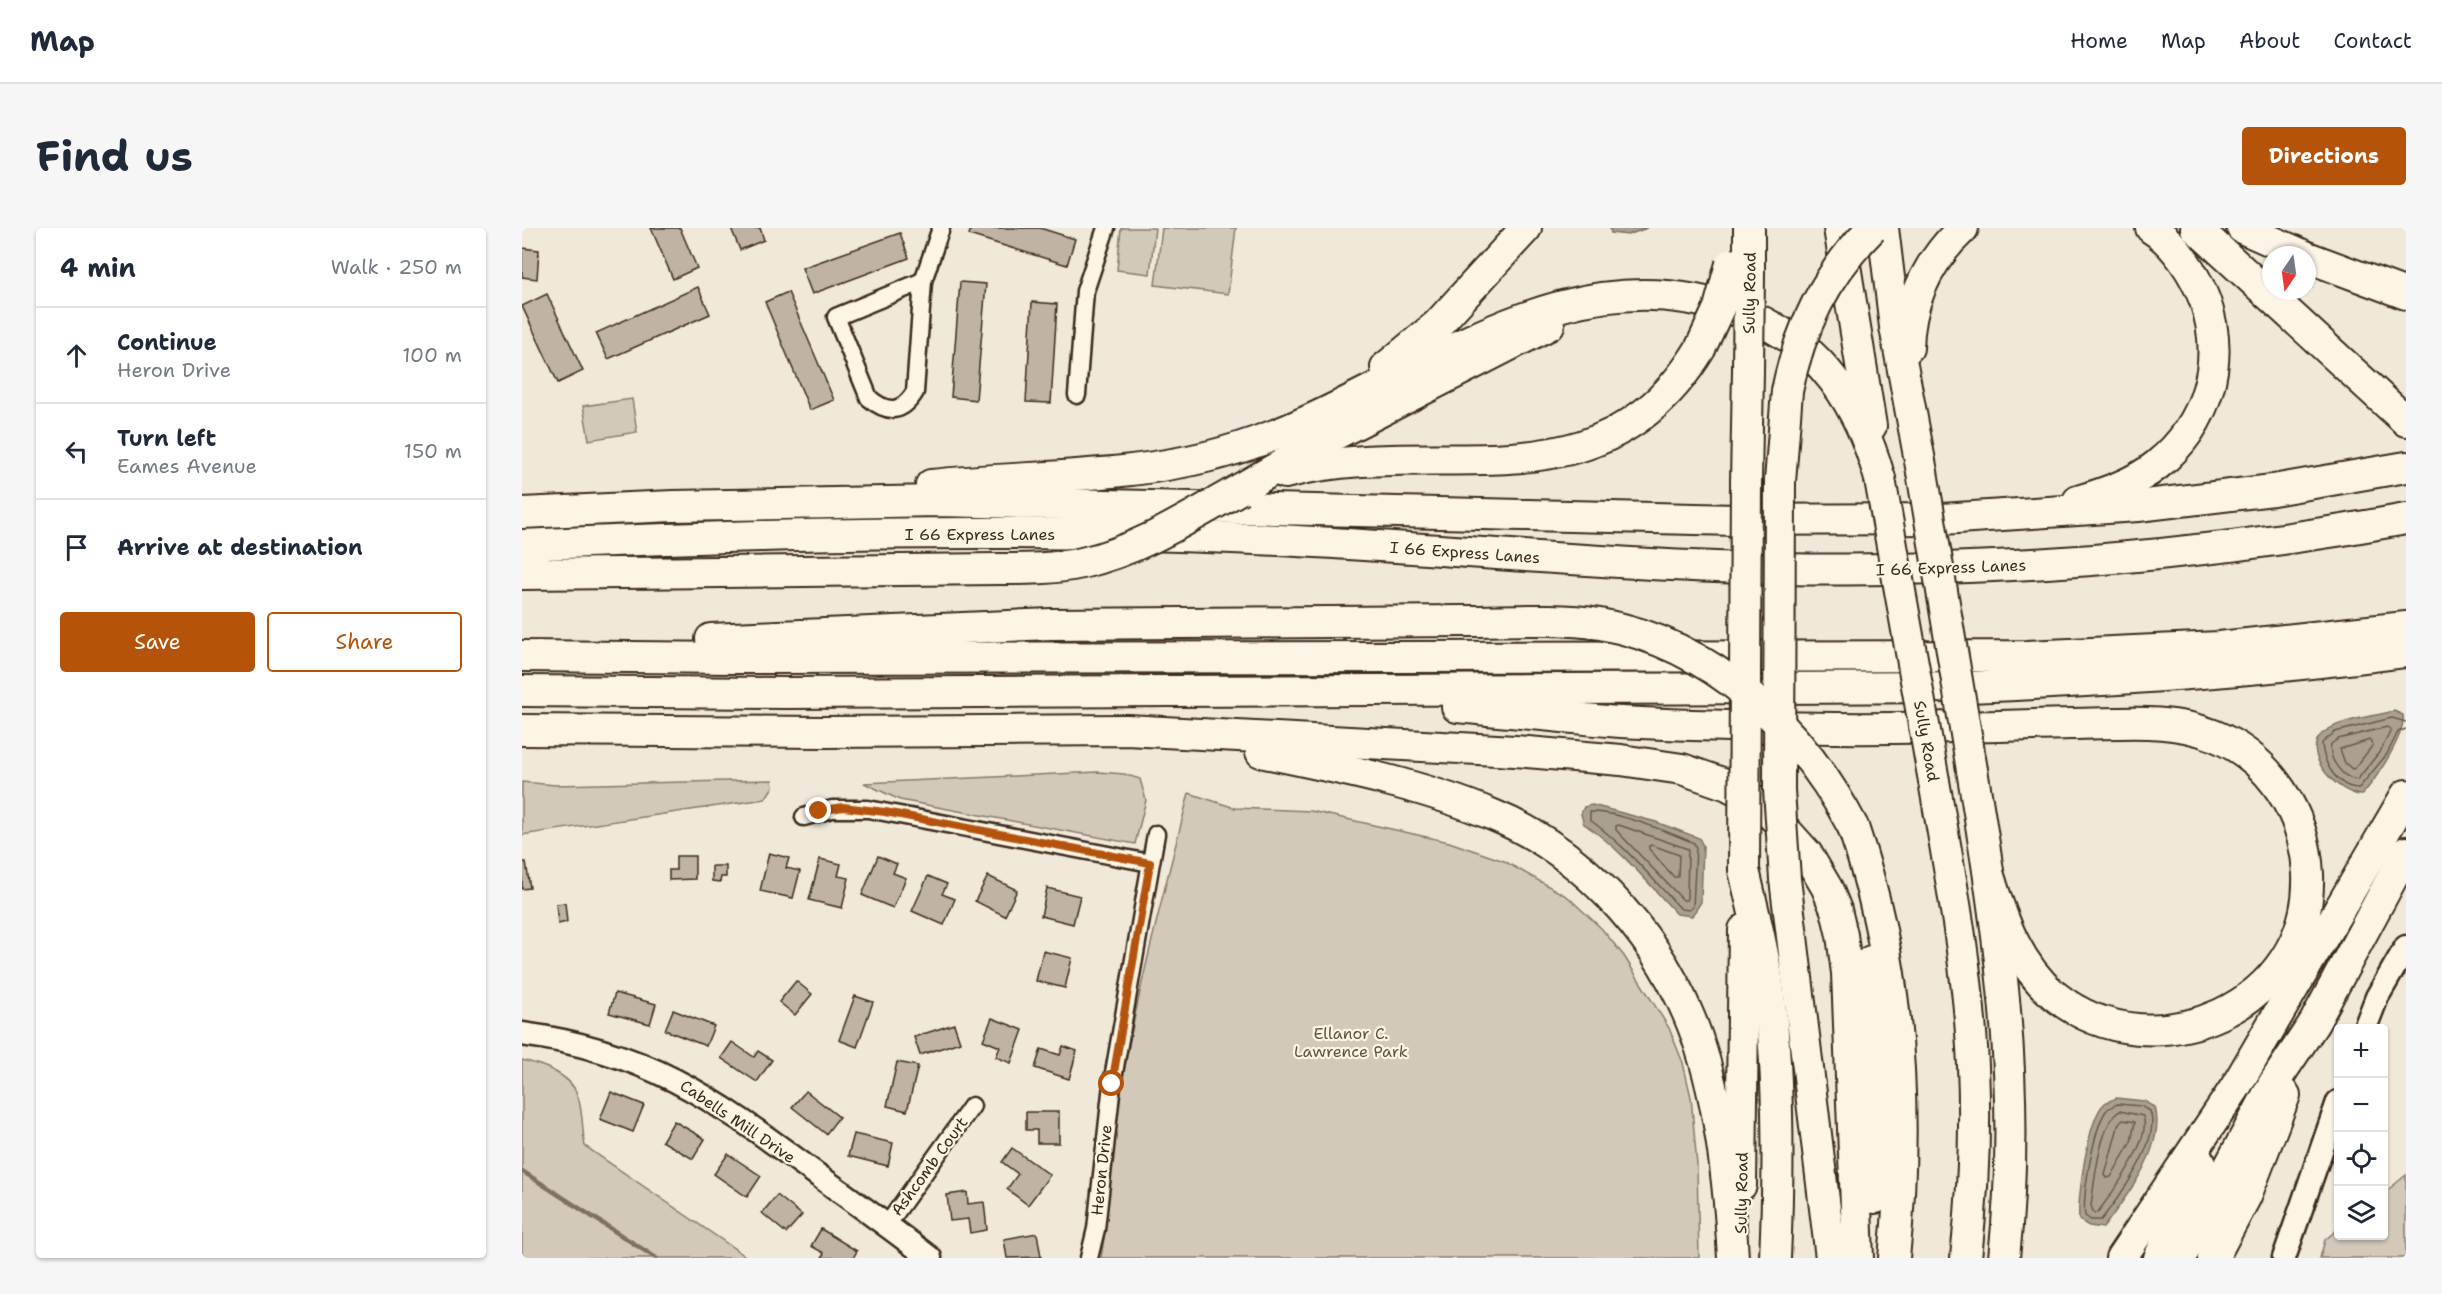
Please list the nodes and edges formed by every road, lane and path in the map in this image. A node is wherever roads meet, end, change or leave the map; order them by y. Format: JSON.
{"nodes":[{"id":1,"x":941,"y":228,"type":"edge"},
{"id":2,"x":1106,"y":228,"type":"edge"},
{"id":3,"x":1526,"y":228,"type":"edge"},
{"id":4,"x":1735,"y":228,"type":"edge"},
{"id":5,"x":1749,"y":228,"type":"edge"},
{"id":6,"x":1839,"y":228,"type":"edge"},
{"id":7,"x":1872,"y":228,"type":"edge"},
{"id":8,"x":1882,"y":228,"type":"edge"},
{"id":9,"x":1964,"y":228,"type":"edge"},
{"id":10,"x":2151,"y":228,"type":"edge"},
{"id":11,"x":2196,"y":228,"type":"edge"},
{"id":12,"x":2242,"y":228,"type":"edge"},
{"id":13,"x":2282,"y":246,"type":"edge"},
{"id":14,"x":2316,"y":260,"type":"edge"},
{"id":15,"x":1740,"y":268,"type":"junction"},
{"id":16,"x":923,"y":281,"type":"junction"},
{"id":17,"x":2406,"y":294,"type":"edge"},
{"id":18,"x":1714,"y":304,"type":"junction"},
{"id":19,"x":1077,"y":395,"type":"dead end"},
{"id":20,"x":1909,"y":411,"type":"junction"},
{"id":21,"x":1318,"y":414,"type":"junction"},
{"id":22,"x":2406,"y":421,"type":"edge"},
{"id":23,"x":1302,"y":461,"type":"junction"},
{"id":24,"x":2406,"y":467,"type":"edge"},
{"id":25,"x":1880,"y":479,"type":"junction"},
{"id":26,"x":722,"y":505,"type":"junction"},
{"id":27,"x":2406,"y":509,"type":"edge"},
{"id":28,"x":522,"y":513,"type":"edge"},
{"id":29,"x":2013,"y":516,"type":"junction"},
{"id":30,"x":2406,"y":519,"type":"edge"},
{"id":31,"x":2338,"y":531,"type":"junction"},
{"id":32,"x":522,"y":545,"type":"edge"},
{"id":33,"x":522,"y":574,"type":"edge"},
{"id":34,"x":2406,"y":627,"type":"edge"},
{"id":35,"x":522,"y":648,"type":"edge"},
{"id":36,"x":2406,"y":652,"type":"edge"},
{"id":37,"x":522,"y":656,"type":"edge"},
{"id":38,"x":1332,"y":656,"type":"junction"},
{"id":39,"x":522,"y":671,"type":"edge"},
{"id":40,"x":522,"y":691,"type":"edge"},
{"id":41,"x":1302,"y":691,"type":"junction"},
{"id":42,"x":522,"y":730,"type":"edge"},
{"id":43,"x":1098,"y":730,"type":"junction"},
{"id":44,"x":2406,"y":795,"type":"edge"},
{"id":45,"x":804,"y":817,"type":"dead end"},
{"id":46,"x":1852,"y":827,"type":"junction"},
{"id":47,"x":1156,"y":834,"type":"dead end"},
{"id":48,"x":2406,"y":852,"type":"edge"},
{"id":49,"x":1150,"y":863,"type":"junction"},
{"id":50,"x":1744,"y":870,"type":"junction"},
{"id":51,"x":1990,"y":879,"type":"junction"},
{"id":52,"x":2406,"y":946,"type":"edge"},
{"id":53,"x":1798,"y":998,"type":"junction"},
{"id":54,"x":2314,"y":1023,"type":"junction"},
{"id":55,"x":2367,"y":1024,"type":"edge"},
{"id":56,"x":522,"y":1034,"type":"edge"},
{"id":57,"x":2235,"y":1088,"type":"junction"},
{"id":58,"x":972,"y":1106,"type":"dead end"},
{"id":59,"x":2334,"y":1114,"type":"edge"},
{"id":60,"x":887,"y":1225,"type":"junction"},
{"id":61,"x":1864,"y":1249,"type":"edge"},
{"id":62,"x":930,"y":1258,"type":"edge"},
{"id":63,"x":1089,"y":1258,"type":"edge"},
{"id":64,"x":1733,"y":1258,"type":"edge"},
{"id":65,"x":1739,"y":1258,"type":"edge"},
{"id":66,"x":1775,"y":1258,"type":"edge"},
{"id":67,"x":1784,"y":1258,"type":"edge"},
{"id":68,"x":1831,"y":1258,"type":"edge"},
{"id":69,"x":1894,"y":1258,"type":"edge"},
{"id":70,"x":1966,"y":1258,"type":"edge"},
{"id":71,"x":2004,"y":1258,"type":"edge"},
{"id":72,"x":2121,"y":1258,"type":"edge"},
{"id":73,"x":2158,"y":1258,"type":"edge"},
{"id":74,"x":2180,"y":1258,"type":"edge"},
{"id":75,"x":2213,"y":1258,"type":"edge"},
{"id":76,"x":2284,"y":1258,"type":"edge"}],
"edges":[{"from":1,"to":16,"type":"street"},
{"from":2,"to":19,"type":"street"},
{"from":3,"to":21,"type":"highway"},
{"from":4,"to":15,"type":"highway"},
{"from":5,"to":15,"type":"highway","name":"Sully Road"},
{"from":6,"to":25,"type":"highway","name":"Sully Road"},
{"from":7,"to":53,"type":"highway","bridge":true},
{"from":8,"to":20,"type":"highway"},
{"from":9,"to":20,"type":"highway"},
{"from":10,"to":29,"type":"highway"},
{"from":11,"to":22,"type":"highway"},
{"from":12,"to":13,"type":"highway"},
{"from":14,"to":17,"type":"highway"},
{"from":15,"to":23,"type":"highway","bridge":true},
{"from":15,"to":50,"type":"highway","name":"Sully Road","bridge":true},
{"from":16,"to":16,"type":"street"},
{"from":18,"to":21,"type":"highway"},
{"from":18,"to":23,"type":"highway"},
{"from":18,"to":25,"type":"highway"},
{"from":20,"to":51,"type":"highway","bridge":true},
{"from":21,"to":26,"type":"highway"},
{"from":23,"to":33,"type":"highway","bridge":true},
{"from":24,"to":29,"type":"highway"},
{"from":25,"to":70,"type":"highway","name":"Sully Road","bridge":true},
{"from":26,"to":28,"type":"highway"},
{"from":26,"to":29,"type":"highway"},
{"from":27,"to":31,"type":"highway"},
{"from":30,"to":31,"type":"highway","name":"I 66 Express Lanes"},
{"from":31,"to":32,"type":"highway","name":"I 66 Express Lanes"},
{"from":34,"to":38,"type":"highway"},
{"from":35,"to":46,"type":"highway","bridge":true},
{"from":36,"to":41,"type":"highway"},
{"from":37,"to":38,"type":"highway"},
{"from":38,"to":39,"type":"highway"},
{"from":40,"to":41,"type":"highway"},
{"from":41,"to":51,"type":"highway"},
{"from":42,"to":43,"type":"highway"},
{"from":43,"to":61,"type":"highway"},
{"from":43,"to":64,"type":"highway"},
{"from":44,"to":57,"type":"highway"},
{"from":45,"to":49,"type":"street"},
{"from":46,"to":61,"type":"highway"},
{"from":46,"to":69,"type":"highway"},
{"from":47,"to":49,"type":"street","name":"Heron Drive"},
{"from":48,"to":54,"type":"highway"},
{"from":49,"to":63,"type":"street","name":"Heron Drive"},
{"from":50,"to":65,"type":"highway","name":"Sully Road"},
{"from":50,"to":66,"type":"highway"},
{"from":51,"to":71,"type":"highway"},
{"from":52,"to":55,"type":"street"},
{"from":53,"to":67,"type":"highway"},
{"from":53,"to":68,"type":"highway"},
{"from":54,"to":74,"type":"highway"},
{"from":54,"to":75,"type":"highway"},
{"from":56,"to":60,"type":"street","name":"Cabells Mill Drive"},
{"from":57,"to":72,"type":"highway"},
{"from":57,"to":73,"type":"highway"},
{"from":58,"to":60,"type":"street","name":"Ashcomb Court"},
{"from":59,"to":76,"type":"street"},
{"from":60,"to":62,"type":"street","name":"Cabells Mill Drive"}]}
